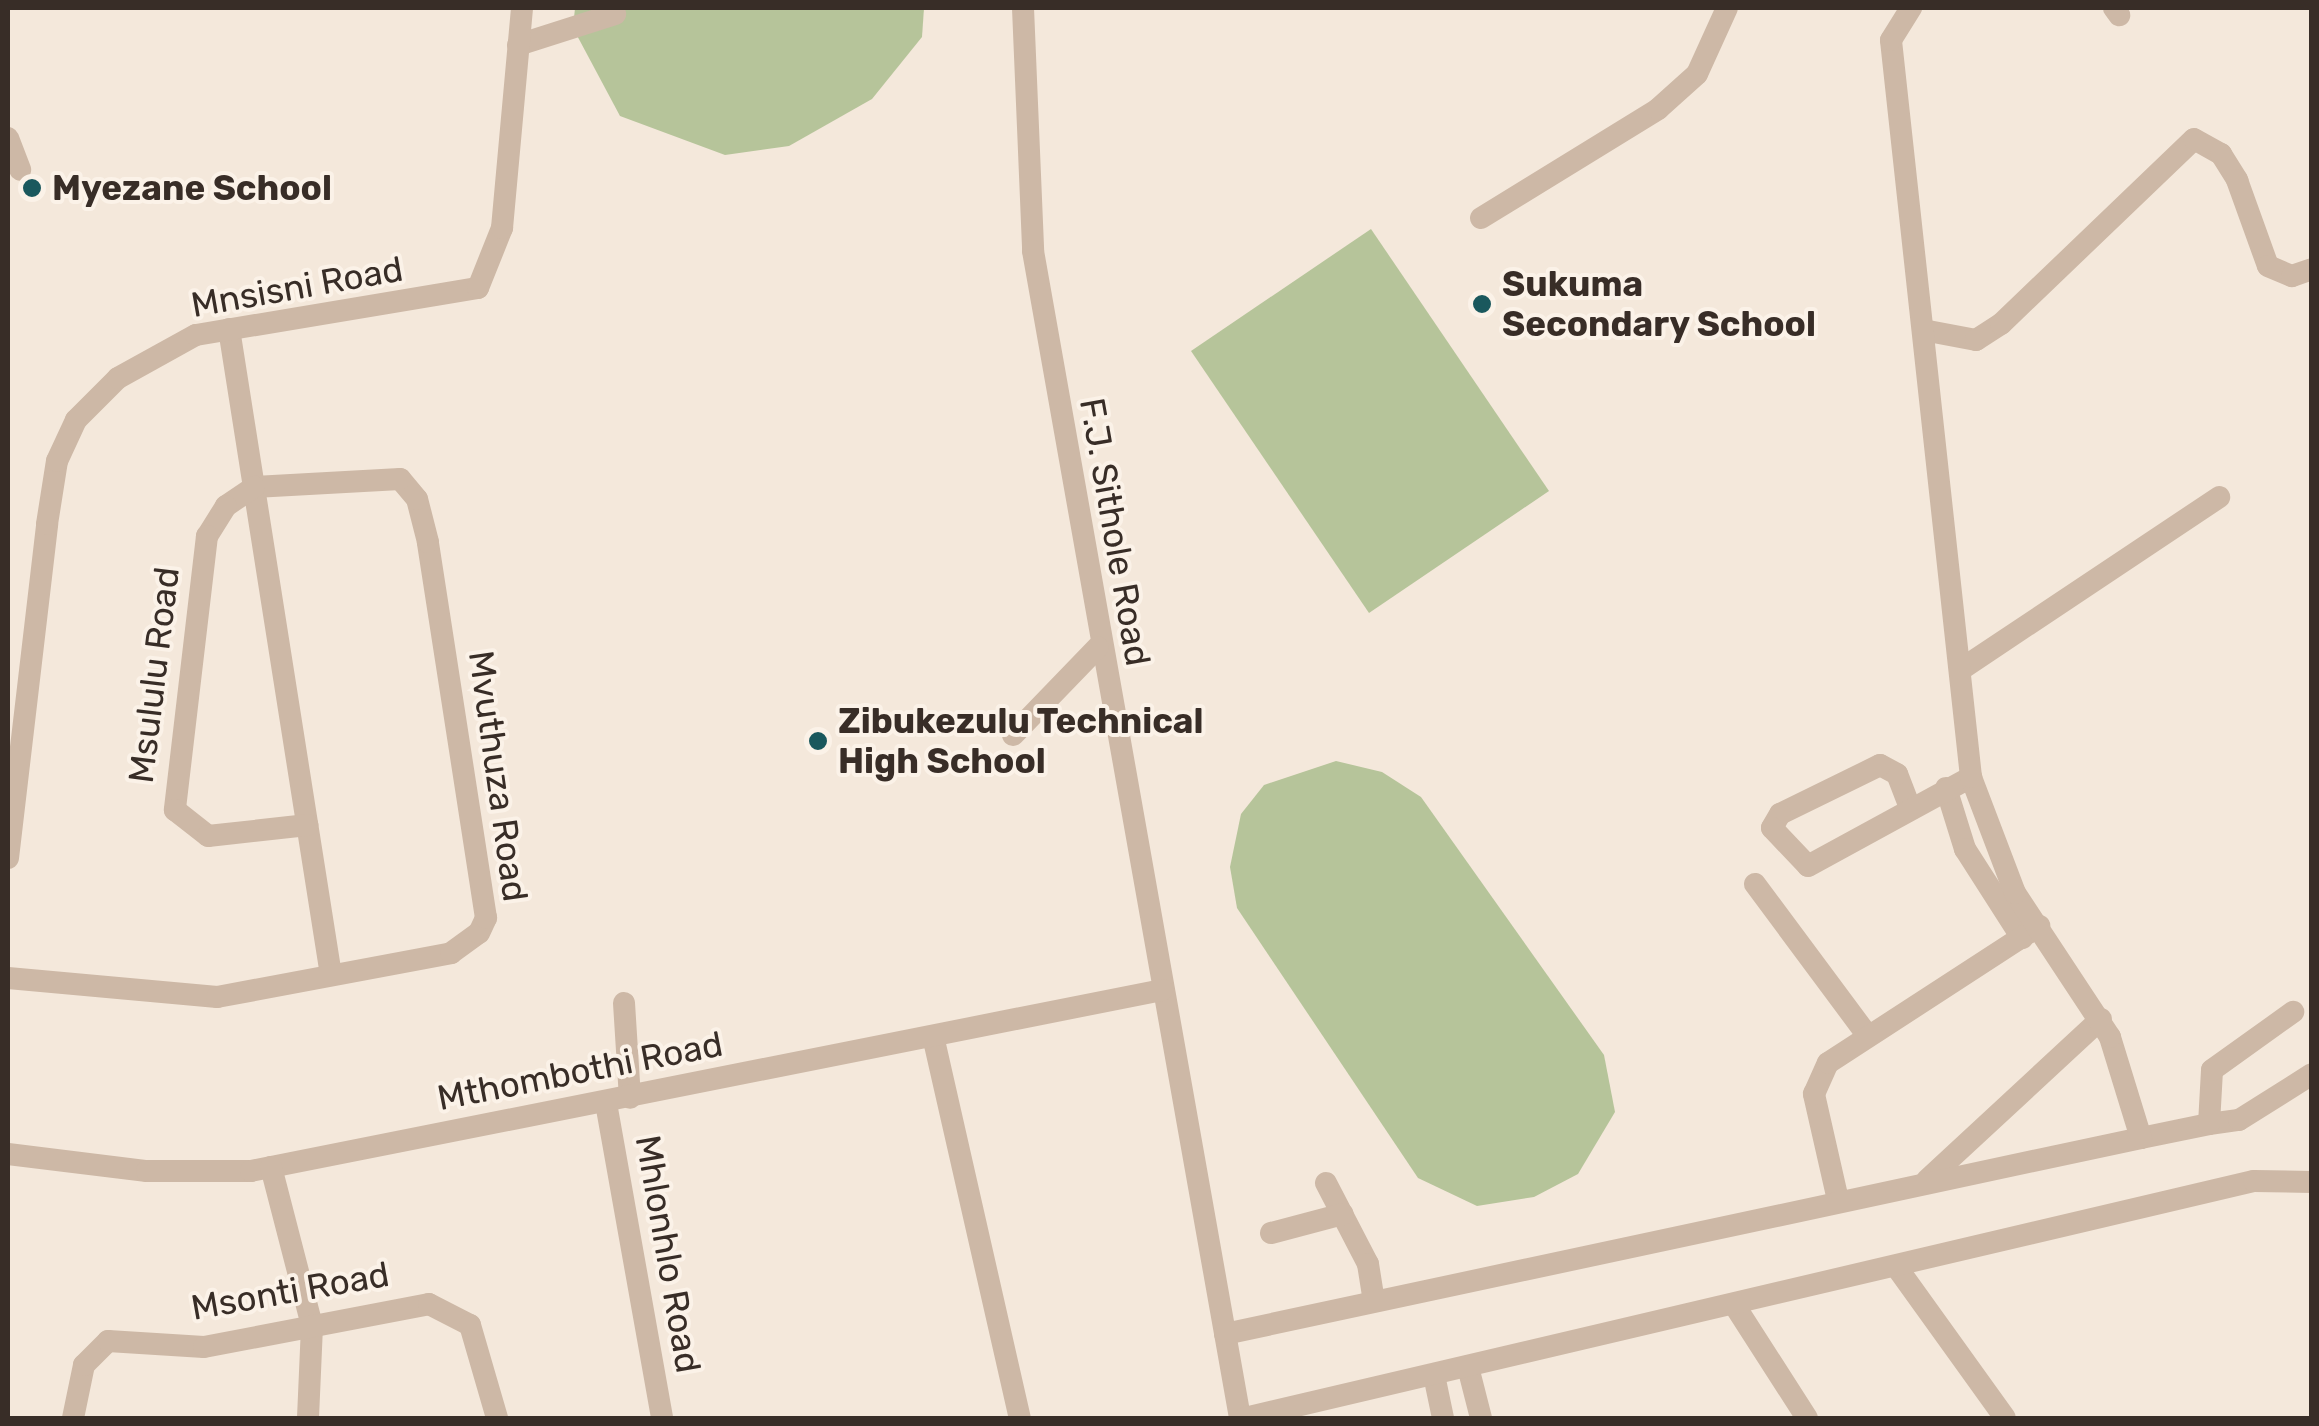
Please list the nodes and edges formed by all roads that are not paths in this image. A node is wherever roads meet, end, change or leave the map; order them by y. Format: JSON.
{"nodes":[{"id":1,"x":522,"y":8,"type":"edge"},
{"id":2,"x":1024,"y":8,"type":"edge"},
{"id":3,"x":1727,"y":8,"type":"edge"},
{"id":4,"x":1911,"y":8,"type":"edge"},
{"id":5,"x":615,"y":14,"type":"dead end"},
{"id":6,"x":518,"y":45,"type":"junction"},
{"id":7,"x":8,"y":138,"type":"edge"},
{"id":8,"x":20,"y":170,"type":"dead end"},
{"id":9,"x":1481,"y":218,"type":"dead end"},
{"id":10,"x":2312,"y":268,"type":"edge"},
{"id":11,"x":230,"y":330,"type":"junction"},
{"id":12,"x":1923,"y":330,"type":"junction"},
{"id":13,"x":254,"y":486,"type":"junction"},
{"id":14,"x":2220,"y":497,"type":"dead end"},
{"id":15,"x":1098,"y":647,"type":"junction"},
{"id":16,"x":1963,"y":668,"type":"junction"},
{"id":17,"x":1013,"y":735,"type":"dead end"},
{"id":18,"x":1971,"y":777,"type":"junction"},
{"id":19,"x":1946,"y":788,"type":"junction"},
{"id":20,"x":1910,"y":804,"type":"junction"},
{"id":21,"x":307,"y":825,"type":"junction"},
{"id":22,"x":8,"y":858,"type":"edge"},
{"id":23,"x":1755,"y":884,"type":"dead end"},
{"id":24,"x":2031,"y":932,"type":"junction"},
{"id":25,"x":330,"y":975,"type":"junction"},
{"id":26,"x":8,"y":978,"type":"edge"},
{"id":27,"x":1162,"y":990,"type":"junction"},
{"id":28,"x":624,"y":1003,"type":"dead end"},
{"id":29,"x":2293,"y":1012,"type":"dead end"},
{"id":30,"x":2101,"y":1019,"type":"junction"},
{"id":31,"x":1867,"y":1035,"type":"junction"},
{"id":32,"x":933,"y":1036,"type":"junction"},
{"id":33,"x":2312,"y":1074,"type":"edge"},
{"id":34,"x":630,"y":1098,"type":"junction"},
{"id":35,"x":606,"y":1102,"type":"junction"},
{"id":36,"x":2209,"y":1124,"type":"junction"},
{"id":37,"x":2141,"y":1138,"type":"junction"},
{"id":38,"x":8,"y":1154,"type":"edge"},
{"id":39,"x":271,"y":1167,"type":"junction"},
{"id":40,"x":1926,"y":1180,"type":"junction"},
{"id":41,"x":2312,"y":1182,"type":"edge"},
{"id":42,"x":1326,"y":1183,"type":"dead end"},
{"id":43,"x":1838,"y":1200,"type":"junction"},
{"id":44,"x":1343,"y":1214,"type":"junction"},
{"id":45,"x":1271,"y":1233,"type":"dead end"},
{"id":46,"x":1898,"y":1269,"type":"junction"},
{"id":47,"x":1374,"y":1301,"type":"junction"},
{"id":48,"x":1735,"y":1306,"type":"junction"},
{"id":49,"x":312,"y":1326,"type":"junction"},
{"id":50,"x":1225,"y":1334,"type":"junction"},
{"id":51,"x":1468,"y":1367,"type":"junction"},
{"id":52,"x":1434,"y":1375,"type":"junction"},
{"id":53,"x":73,"y":1418,"type":"edge"},
{"id":54,"x":308,"y":1418,"type":"edge"},
{"id":55,"x":497,"y":1418,"type":"edge"},
{"id":56,"x":662,"y":1418,"type":"edge"},
{"id":57,"x":1020,"y":1418,"type":"edge"},
{"id":58,"x":1242,"y":1418,"type":"edge"},
{"id":59,"x":1443,"y":1418,"type":"edge"},
{"id":60,"x":1481,"y":1418,"type":"edge"},
{"id":61,"x":1807,"y":1418,"type":"edge"},
{"id":62,"x":2005,"y":1418,"type":"edge"}],
"edges":[{"from":1,"to":6,"type":"street"},
{"from":2,"to":15,"type":"street","name":"F.J. Sithole Road"},
{"from":3,"to":9,"type":"street"},
{"from":4,"to":12,"type":"street"},
{"from":5,"to":6,"type":"street"},
{"from":6,"to":11,"type":"street","name":"Mnsisni Road"},
{"from":7,"to":8,"type":"street"},
{"from":10,"to":12,"type":"street"},
{"from":11,"to":13,"type":"street"},
{"from":11,"to":22,"type":"street","name":"Mnsisni Road"},
{"from":12,"to":16,"type":"street"},
{"from":13,"to":21,"type":"street"},
{"from":13,"to":21,"type":"street","name":"Msululu Road"},
{"from":13,"to":25,"type":"street","name":"Mvuthuza Road"},
{"from":14,"to":16,"type":"street"},
{"from":15,"to":17,"type":"street"},
{"from":15,"to":27,"type":"street","name":"F.J. Sithole Road"},
{"from":16,"to":18,"type":"street"},
{"from":18,"to":19,"type":"street"},
{"from":18,"to":24,"type":"street"},
{"from":19,"to":20,"type":"street"},
{"from":19,"to":24,"type":"street"},
{"from":20,"to":20,"type":"street"},
{"from":21,"to":25,"type":"street"},
{"from":23,"to":31,"type":"street"},
{"from":24,"to":30,"type":"street"},
{"from":24,"to":31,"type":"street"},
{"from":25,"to":26,"type":"street","name":"Mvuthuza Road"},
{"from":27,"to":32,"type":"street","name":"Mthombothi Road"},
{"from":27,"to":50,"type":"street","name":"F.J. Sithole Road"},
{"from":28,"to":34,"type":"street"},
{"from":29,"to":36,"type":"street"},
{"from":30,"to":37,"type":"street"},
{"from":30,"to":40,"type":"street"},
{"from":31,"to":43,"type":"street"},
{"from":32,"to":34,"type":"street","name":"Mthombothi Road"},
{"from":32,"to":57,"type":"street"},
{"from":33,"to":36,"type":"street"},
{"from":34,"to":35,"type":"street","name":"Mthombothi Road"},
{"from":35,"to":39,"type":"street","name":"Mthombothi Road"},
{"from":35,"to":56,"type":"street","name":"Mhlonhlo Road"},
{"from":36,"to":37,"type":"street"},
{"from":37,"to":40,"type":"street"},
{"from":38,"to":39,"type":"street","name":"Mthombothi Road"},
{"from":39,"to":49,"type":"street"},
{"from":40,"to":43,"type":"street"},
{"from":41,"to":46,"type":"street"},
{"from":42,"to":44,"type":"street"},
{"from":43,"to":47,"type":"street"},
{"from":44,"to":45,"type":"street"},
{"from":44,"to":47,"type":"street"},
{"from":46,"to":48,"type":"street"},
{"from":46,"to":62,"type":"street"},
{"from":47,"to":50,"type":"street"},
{"from":48,"to":51,"type":"street"},
{"from":48,"to":61,"type":"street"},
{"from":49,"to":53,"type":"street","name":"Msonti Road"},
{"from":49,"to":54,"type":"street"},
{"from":49,"to":55,"type":"street","name":"Msonti Road"},
{"from":50,"to":58,"type":"street","name":"F.J. Sithole Road"},
{"from":51,"to":52,"type":"street"},
{"from":51,"to":60,"type":"street"},
{"from":52,"to":58,"type":"street"},
{"from":52,"to":59,"type":"street"}]}
